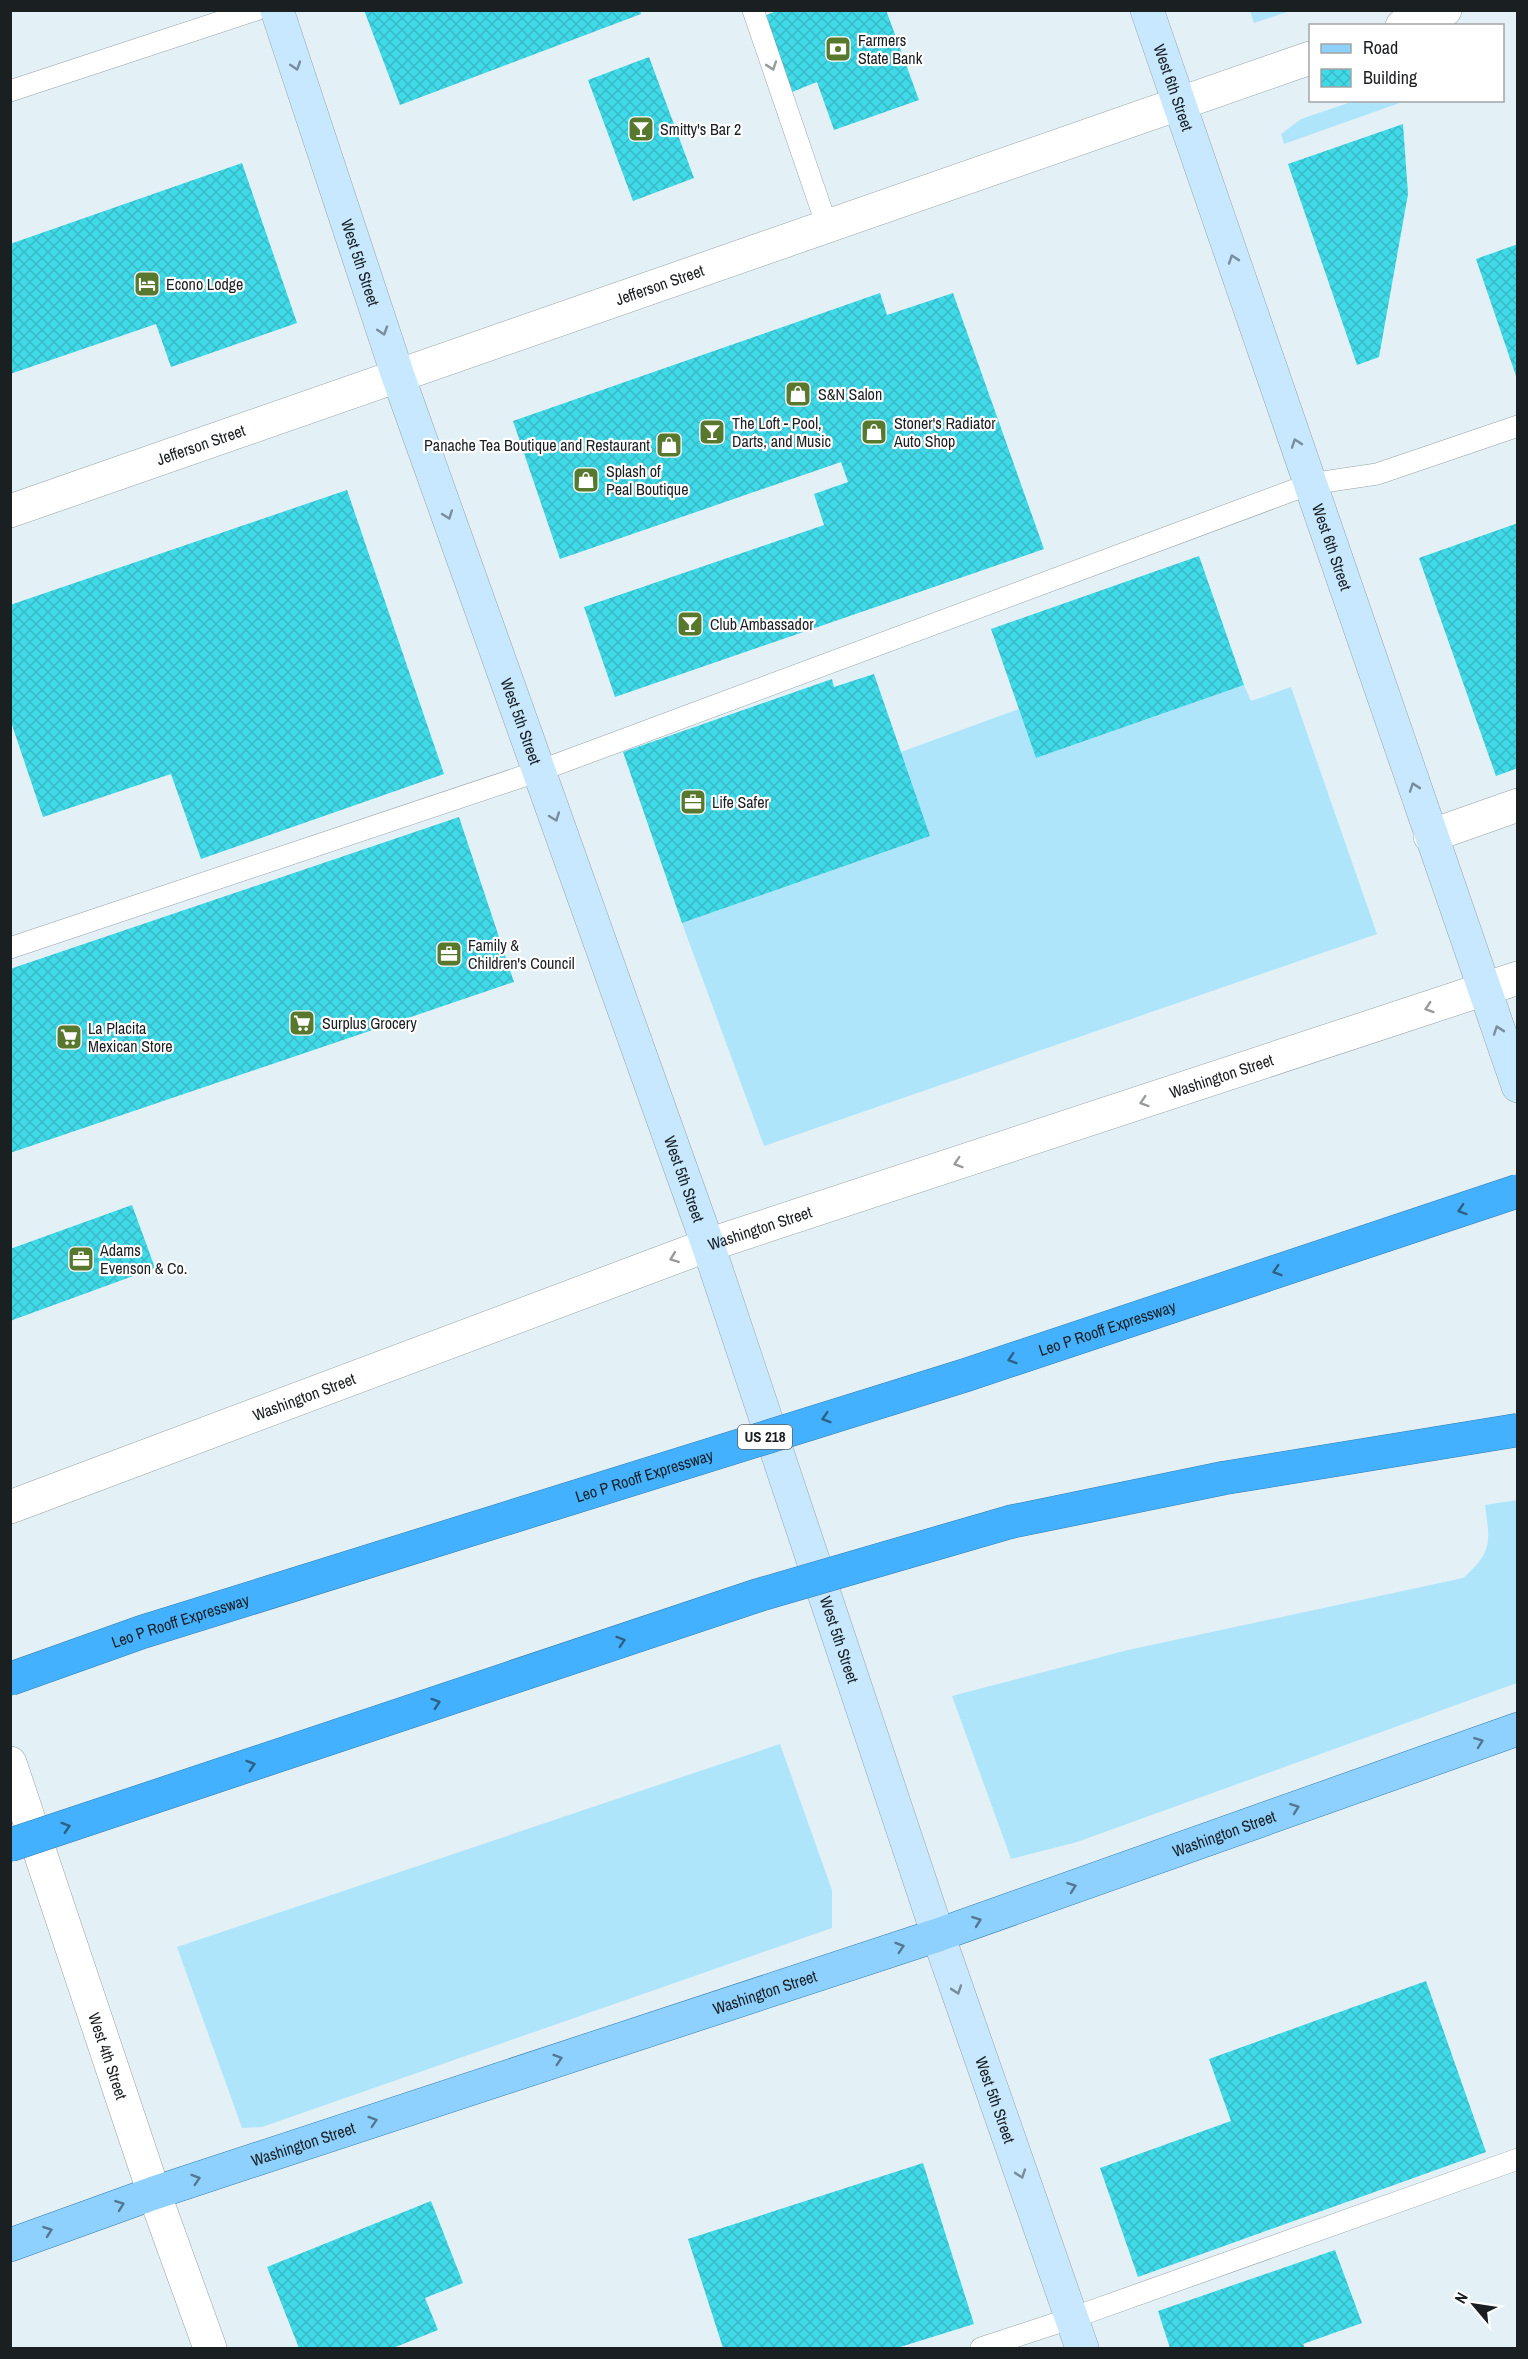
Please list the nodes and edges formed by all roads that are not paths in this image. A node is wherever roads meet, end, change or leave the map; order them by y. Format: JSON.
{"nodes":[{"id":1,"x":256,"y":10,"type":"edge"},
{"id":2,"x":277,"y":10,"type":"edge"},
{"id":3,"x":753,"y":10,"type":"edge"},
{"id":4,"x":1147,"y":10,"type":"edge"},
{"id":5,"x":1445,"y":10,"type":"edge"},
{"id":6,"x":1407,"y":24,"type":"edge"},
{"id":7,"x":1309,"y":59,"type":"edge"},
{"id":8,"x":10,"y":91,"type":"edge"},
{"id":9,"x":1179,"y":103,"type":"junction"},
{"id":10,"x":827,"y":226,"type":"junction"},
{"id":11,"x":398,"y":376,"type":"junction"},
{"id":12,"x":1518,"y":426,"type":"edge"},
{"id":13,"x":1310,"y":484,"type":"junction"},
{"id":14,"x":10,"y":511,"type":"edge"},
{"id":15,"x":538,"y":771,"type":"junction"},
{"id":16,"x":1518,"y":805,"type":"edge"},
{"id":17,"x":1430,"y":836,"type":"junction"},
{"id":18,"x":10,"y":948,"type":"edge"},
{"id":19,"x":1518,"y":978,"type":"edge"},
{"id":20,"x":1484,"y":989,"type":"junction"},
{"id":21,"x":1518,"y":1086,"type":"edge"},
{"id":22,"x":1518,"y":1191,"type":"edge"},
{"id":23,"x":708,"y":1245,"type":"junction"},
{"id":24,"x":1518,"y":1430,"type":"edge"},
{"id":25,"x":10,"y":1507,"type":"edge"},
{"id":26,"x":10,"y":1679,"type":"edge"},
{"id":27,"x":1518,"y":1729,"type":"edge"},
{"id":28,"x":10,"y":1763,"type":"edge"},
{"id":29,"x":10,"y":1845,"type":"edge"},
{"id":30,"x":938,"y":1935,"type":"junction"},
{"id":31,"x":1518,"y":2159,"type":"edge"},
{"id":32,"x":154,"y":2193,"type":"junction"},
{"id":33,"x":10,"y":2245,"type":"edge"},
{"id":34,"x":1077,"y":2333,"type":"edge"},
{"id":35,"x":210,"y":2349,"type":"edge"},
{"id":36,"x":981,"y":2349,"type":"edge"}],
"edges":[{"from":1,"to":8,"type":"lane"},
{"from":2,"to":11,"type":"main road","name":"West 5th Street","one_way":true},
{"from":3,"to":10,"type":"lane","one_way":true},
{"from":4,"to":9,"type":"main road","name":"West 6th Street"},
{"from":5,"to":6,"type":"street"},
{"from":7,"to":9,"type":"street","name":"Jefferson Street"},
{"from":9,"to":10,"type":"street","name":"Jefferson Street"},
{"from":13,"to":9,"type":"main road","name":"West 6th Street","one_way":true},
{"from":10,"to":11,"type":"street","name":"Jefferson Street"},
{"from":11,"to":14,"type":"street","name":"Jefferson Street"},
{"from":11,"to":15,"type":"main road","name":"West 5th Street","one_way":true},
{"from":12,"to":13,"type":"lane"},
{"from":13,"to":15,"type":"lane"},
{"from":17,"to":13,"type":"main road","name":"West 6th Street","one_way":true},
{"from":15,"to":18,"type":"lane"},
{"from":15,"to":23,"type":"main road","name":"West 5th Street","one_way":true},
{"from":16,"to":17,"type":"street"},
{"from":17,"to":20,"type":"main road","name":"West 6th Street"},
{"from":19,"to":20,"type":"street","name":"Washington Street"},
{"from":21,"to":20,"type":"main road","name":"West 6th Street","one_way":true},
{"from":20,"to":23,"type":"street","name":"Washington Street","one_way":true},
{"from":22,"to":26,"type":"highway","name":"Leo P Rooff Expressway","number":"US 218","one_way":true,"bridge":true},
{"from":23,"to":25,"type":"street","name":"Washington Street","one_way":true},
{"from":23,"to":30,"type":"main road","name":"West 5th Street"},
{"from":29,"to":24,"type":"highway","one_way":true,"bridge":true},
{"from":30,"to":27,"type":"main road","name":"Washington Street","one_way":true},
{"from":28,"to":32,"type":"street","name":"West 4th Street"},
{"from":32,"to":30,"type":"main road","name":"Washington Street","one_way":true},
{"from":30,"to":34,"type":"main road","name":"West 5th Street","one_way":true},
{"from":31,"to":34,"type":"lane"},
{"from":33,"to":32,"type":"main road","name":"Washington Street","one_way":true},
{"from":32,"to":35,"type":"street","name":"West 4th Street"},
{"from":34,"to":36,"type":"lane"}]}
